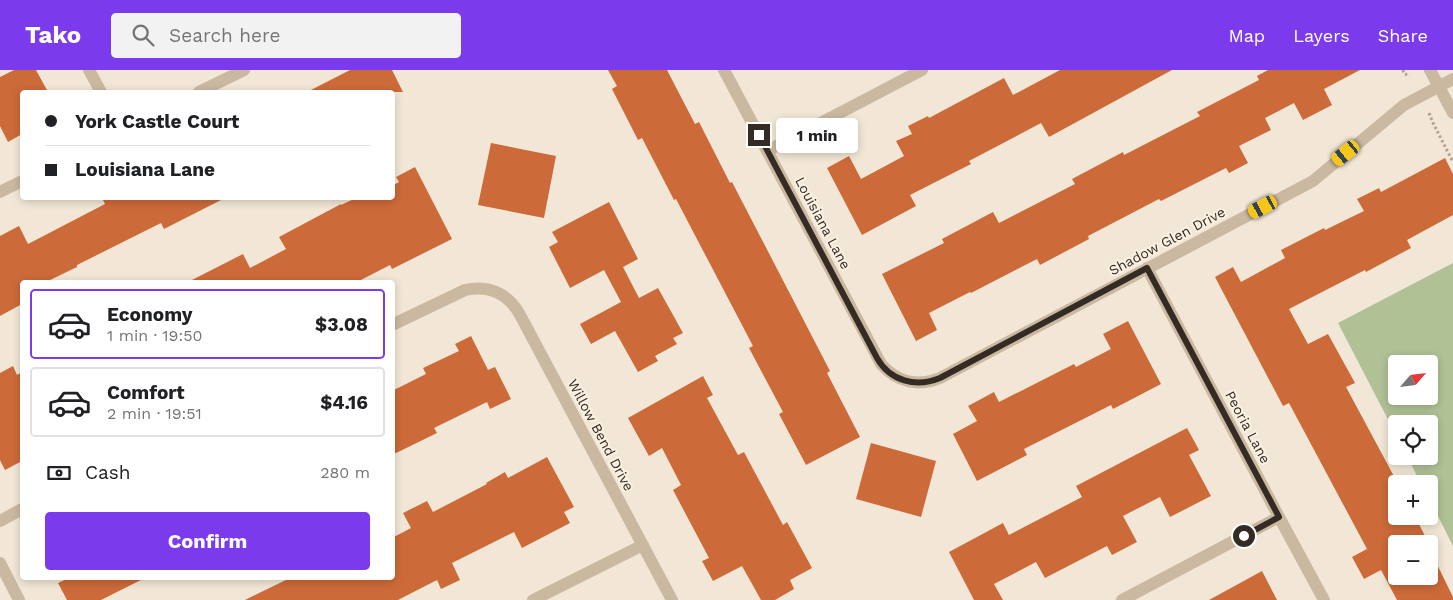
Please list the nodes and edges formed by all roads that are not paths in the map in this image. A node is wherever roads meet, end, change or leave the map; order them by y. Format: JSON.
{"nodes":[{"id":1,"x":90,"y":70,"type":"edge"},
{"id":2,"x":244,"y":70,"type":"edge"},
{"id":3,"x":724,"y":70,"type":"edge"},
{"id":4,"x":922,"y":70,"type":"edge"},
{"id":5,"x":1430,"y":70,"type":"edge"},
{"id":6,"x":1453,"y":79,"type":"edge"},
{"id":7,"x":1439,"y":87,"type":"junction"},
{"id":8,"x":100,"y":90,"type":"edge"},
{"id":9,"x":203,"y":90,"type":"edge"},
{"id":10,"x":1453,"y":113,"type":"edge"},
{"id":11,"x":768,"y":151,"type":"junction"},
{"id":12,"x":20,"y":182,"type":"edge"},
{"id":13,"x":0,"y":192,"type":"edge"},
{"id":14,"x":1147,"y":268,"type":"junction"},
{"id":15,"x":395,"y":324,"type":"edge"},
{"id":16,"x":905,"y":381,"type":"joint"},
{"id":17,"x":20,"y":511,"type":"edge"},
{"id":18,"x":1279,"y":517,"type":"junction"},
{"id":19,"x":0,"y":521,"type":"edge"},
{"id":20,"x":642,"y":545,"type":"junction"},
{"id":21,"x":0,"y":563,"type":"edge"},
{"id":22,"x":18,"y":600,"type":"edge"},
{"id":23,"x":533,"y":600,"type":"edge"},
{"id":24,"x":672,"y":600,"type":"edge"},
{"id":25,"x":1122,"y":600,"type":"edge"},
{"id":26,"x":1324,"y":600,"type":"edge"}],
"edges":[{"from":1,"to":8,"type":"street"},
{"from":2,"to":9,"type":"street"},
{"from":3,"to":11,"type":"street","name":"Louisiana Lane"},
{"from":4,"to":11,"type":"street"},
{"from":5,"to":7,"type":"street"},
{"from":6,"to":7,"type":"street","name":"Shadow Glen Drive"},
{"from":7,"to":10,"type":"street"},
{"from":7,"to":14,"type":"street","name":"Shadow Glen Drive"},
{"from":11,"to":16,"type":"street","name":"Louisiana Lane"},
{"from":12,"to":13,"type":"street"},
{"from":14,"to":16,"type":"street","name":"Shadow Glen Drive"},
{"from":14,"to":18,"type":"street","name":"Peoria Lane"},
{"from":15,"to":20,"type":"street","name":"Willow Bend Drive"},
{"from":17,"to":19,"type":"street"},
{"from":18,"to":25,"type":"street"},
{"from":18,"to":26,"type":"street","name":"Peoria Lane"},
{"from":20,"to":23,"type":"street"},
{"from":20,"to":24,"type":"street","name":"Willow Bend Drive"},
{"from":21,"to":22,"type":"street"}]}
